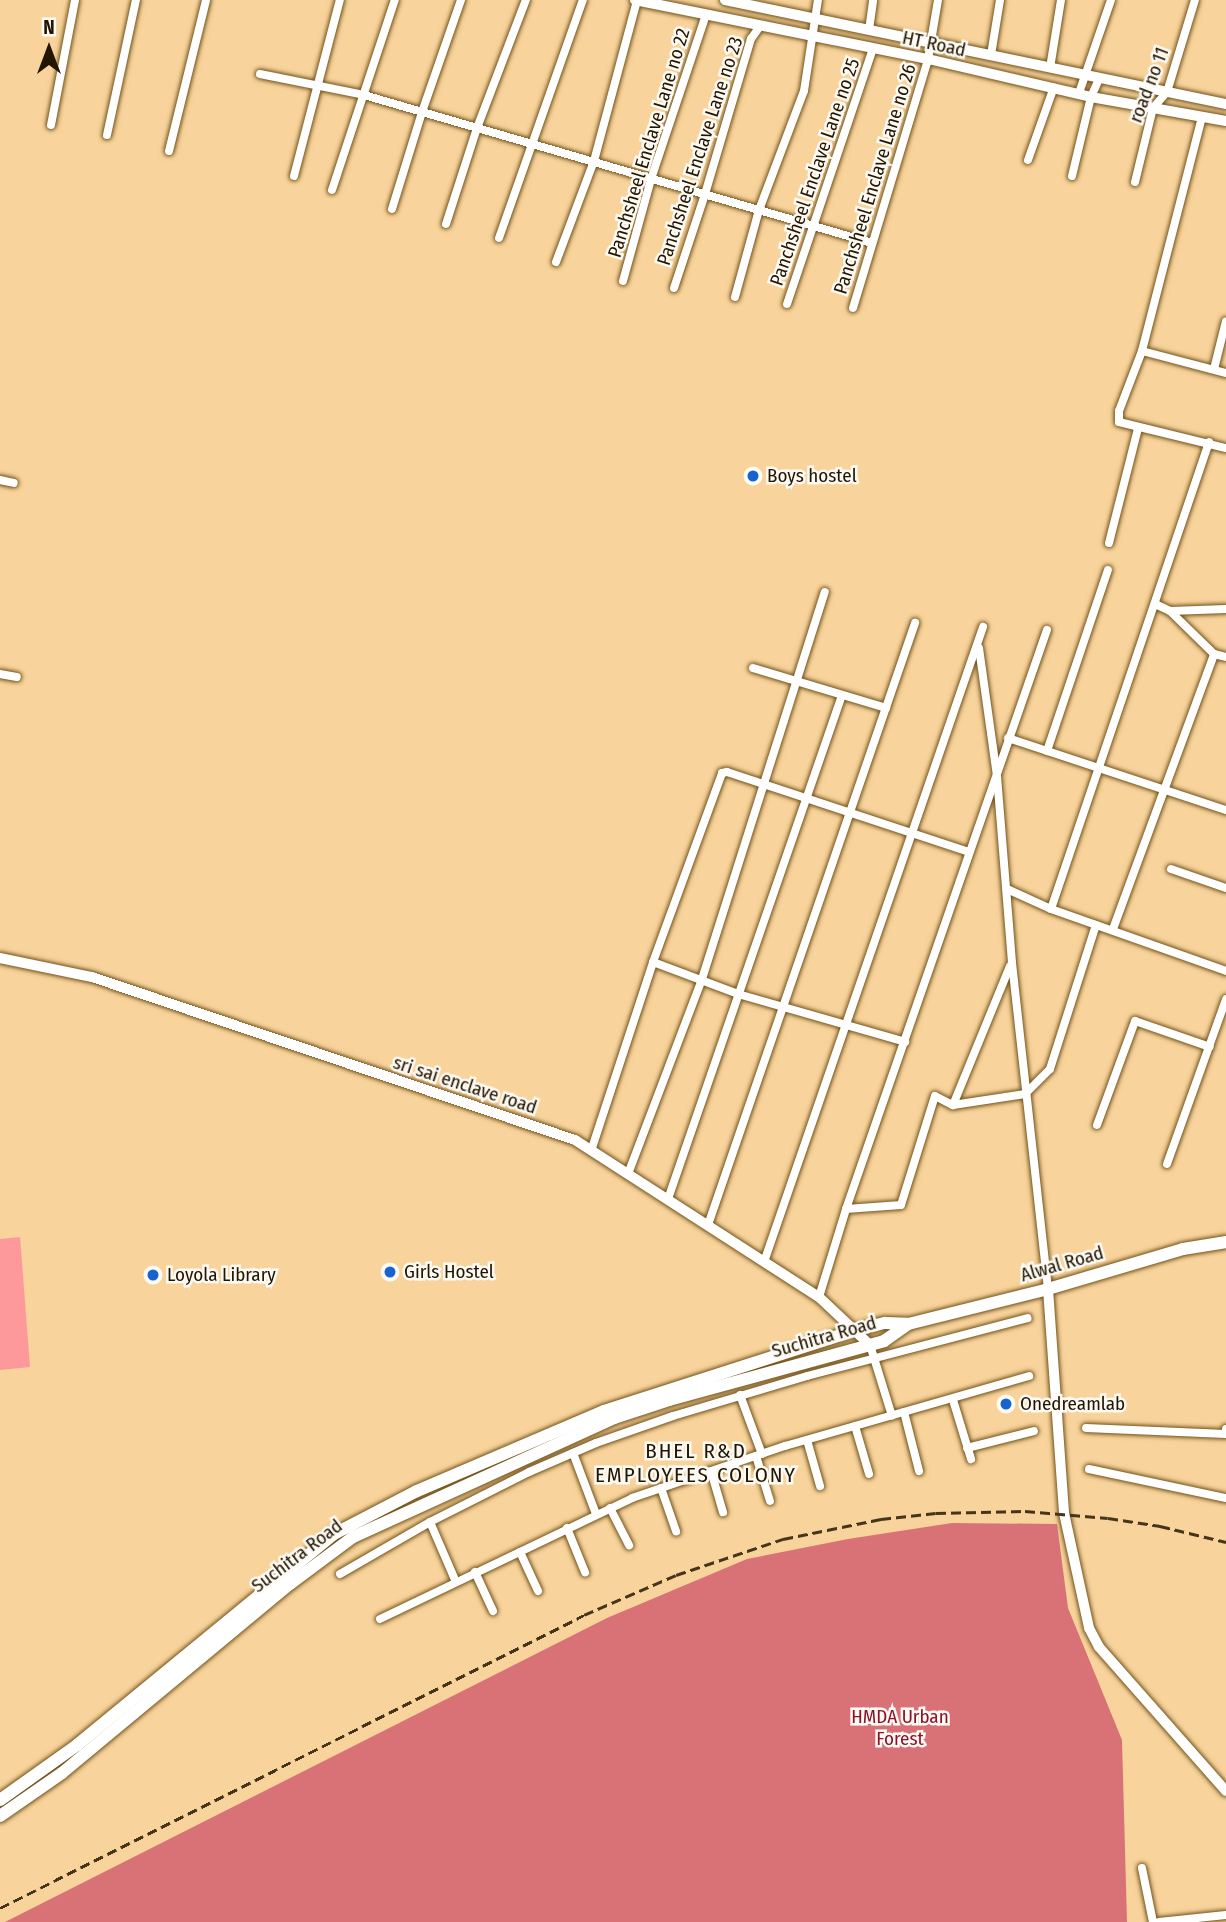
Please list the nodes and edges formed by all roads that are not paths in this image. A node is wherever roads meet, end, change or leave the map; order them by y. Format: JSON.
{"nodes":[{"id":1,"x":75,"y":0,"type":"edge"},
{"id":2,"x":136,"y":0,"type":"edge"},
{"id":3,"x":206,"y":0,"type":"edge"},
{"id":4,"x":340,"y":0,"type":"edge"},
{"id":5,"x":395,"y":0,"type":"edge"},
{"id":6,"x":461,"y":0,"type":"edge"},
{"id":7,"x":526,"y":0,"type":"edge"},
{"id":8,"x":583,"y":0,"type":"edge"},
{"id":9,"x":636,"y":0,"type":"edge"},
{"id":10,"x":725,"y":0,"type":"edge"},
{"id":11,"x":818,"y":0,"type":"edge"},
{"id":12,"x":873,"y":0,"type":"edge"},
{"id":13,"x":937,"y":0,"type":"edge"},
{"id":14,"x":1000,"y":0,"type":"edge"},
{"id":15,"x":1061,"y":0,"type":"edge"},
{"id":16,"x":1111,"y":0,"type":"edge"},
{"id":17,"x":1195,"y":0,"type":"edge"},
{"id":18,"x":751,"y":3,"type":"edge"},
{"id":19,"x":706,"y":15,"type":"junction"},
{"id":20,"x":816,"y":20,"type":"junction"},
{"id":21,"x":760,"y":26,"type":"junction"},
{"id":22,"x":869,"y":30,"type":"junction"},
{"id":23,"x":815,"y":37,"type":"junction"},
{"id":24,"x":932,"y":42,"type":"junction"},
{"id":25,"x":873,"y":50,"type":"junction"},
{"id":26,"x":991,"y":55,"type":"junction"},
{"id":27,"x":928,"y":59,"type":"junction"},
{"id":28,"x":1051,"y":68,"type":"junction"},
{"id":29,"x":260,"y":74,"type":"dead end"},
{"id":30,"x":1084,"y":75,"type":"junction"},
{"id":31,"x":1099,"y":79,"type":"junction"},
{"id":32,"x":317,"y":84,"type":"junction"},
{"id":33,"x":1054,"y":87,"type":"junction"},
{"id":34,"x":1167,"y":92,"type":"junction"},
{"id":35,"x":1079,"y":93,"type":"junction"},
{"id":36,"x":364,"y":95,"type":"junction"},
{"id":37,"x":1091,"y":97,"type":"junction"},
{"id":38,"x":1226,"y":104,"type":"edge"},
{"id":39,"x":1153,"y":108,"type":"junction"},
{"id":40,"x":422,"y":112,"type":"junction"},
{"id":41,"x":1202,"y":117,"type":"junction"},
{"id":42,"x":1226,"y":121,"type":"edge"},
{"id":43,"x":51,"y":125,"type":"dead end"},
{"id":44,"x":477,"y":128,"type":"junction"},
{"id":45,"x":107,"y":135,"type":"dead end"},
{"id":46,"x":534,"y":144,"type":"junction"},
{"id":47,"x":169,"y":151,"type":"dead end"},
{"id":48,"x":1028,"y":160,"type":"dead end"},
{"id":49,"x":594,"y":161,"type":"junction"},
{"id":50,"x":294,"y":176,"type":"dead end"},
{"id":51,"x":1072,"y":176,"type":"dead end"},
{"id":52,"x":651,"y":179,"type":"junction"},
{"id":53,"x":1135,"y":182,"type":"dead end"},
{"id":54,"x":332,"y":190,"type":"dead end"},
{"id":55,"x":705,"y":194,"type":"junction"},
{"id":56,"x":392,"y":209,"type":"dead end"},
{"id":57,"x":759,"y":210,"type":"junction"},
{"id":58,"x":446,"y":224,"type":"dead end"},
{"id":59,"x":812,"y":226,"type":"junction"},
{"id":60,"x":499,"y":238,"type":"dead end"},
{"id":61,"x":872,"y":243,"type":"junction"},
{"id":62,"x":556,"y":262,"type":"dead end"},
{"id":63,"x":623,"y":281,"type":"dead end"},
{"id":64,"x":674,"y":288,"type":"dead end"},
{"id":65,"x":735,"y":297,"type":"dead end"},
{"id":66,"x":787,"y":304,"type":"dead end"},
{"id":67,"x":853,"y":308,"type":"dead end"},
{"id":68,"x":1226,"y":321,"type":"edge"},
{"id":69,"x":1142,"y":351,"type":"junction"},
{"id":70,"x":1214,"y":369,"type":"junction"},
{"id":71,"x":1226,"y":373,"type":"edge"},
{"id":72,"x":1138,"y":429,"type":"junction"},
{"id":73,"x":1209,"y":442,"type":"junction"},
{"id":74,"x":1226,"y":447,"type":"edge"},
{"id":75,"x":0,"y":480,"type":"edge"},
{"id":76,"x":14,"y":483,"type":"dead end"},
{"id":77,"x":1109,"y":543,"type":"dead end"},
{"id":78,"x":1108,"y":570,"type":"dead end"},
{"id":79,"x":825,"y":592,"type":"dead end"},
{"id":80,"x":1156,"y":604,"type":"junction"},
{"id":81,"x":1226,"y":607,"type":"edge"},
{"id":82,"x":1170,"y":611,"type":"junction"},
{"id":83,"x":915,"y":623,"type":"dead end"},
{"id":84,"x":983,"y":627,"type":"dead end"},
{"id":85,"x":1048,"y":630,"type":"dead end"},
{"id":86,"x":979,"y":645,"type":"junction"},
{"id":87,"x":1214,"y":654,"type":"junction"},
{"id":88,"x":1226,"y":657,"type":"edge"},
{"id":89,"x":753,"y":668,"type":"dead end"},
{"id":90,"x":0,"y":674,"type":"edge"},
{"id":91,"x":17,"y":677,"type":"dead end"},
{"id":92,"x":798,"y":683,"type":"junction"},
{"id":93,"x":842,"y":695,"type":"junction"},
{"id":94,"x":886,"y":708,"type":"junction"},
{"id":95,"x":1008,"y":738,"type":"junction"},
{"id":96,"x":1048,"y":751,"type":"junction"},
{"id":97,"x":1099,"y":768,"type":"junction"},
{"id":98,"x":997,"y":776,"type":"junction"},
{"id":99,"x":766,"y":786,"type":"junction"},
{"id":100,"x":1165,"y":790,"type":"junction"},
{"id":101,"x":806,"y":800,"type":"junction"},
{"id":102,"x":1226,"y":810,"type":"edge"},
{"id":103,"x":852,"y":813,"type":"junction"},
{"id":104,"x":910,"y":832,"type":"junction"},
{"id":105,"x":969,"y":852,"type":"junction"},
{"id":106,"x":1171,"y":869,"type":"dead end"},
{"id":107,"x":1226,"y":888,"type":"edge"},
{"id":108,"x":1007,"y":890,"type":"junction"},
{"id":109,"x":1051,"y":909,"type":"junction"},
{"id":110,"x":1096,"y":925,"type":"junction"},
{"id":111,"x":1114,"y":929,"type":"junction"},
{"id":112,"x":0,"y":958,"type":"edge"},
{"id":113,"x":653,"y":962,"type":"junction"},
{"id":114,"x":1012,"y":963,"type":"junction"},
{"id":115,"x":1226,"y":971,"type":"edge"},
{"id":116,"x":702,"y":979,"type":"junction"},
{"id":117,"x":738,"y":994,"type":"junction"},
{"id":118,"x":1226,"y":999,"type":"edge"},
{"id":119,"x":784,"y":1005,"type":"junction"},
{"id":120,"x":845,"y":1025,"type":"junction"},
{"id":121,"x":905,"y":1042,"type":"junction"},
{"id":122,"x":1210,"y":1047,"type":"junction"},
{"id":123,"x":1025,"y":1094,"type":"junction"},
{"id":124,"x":953,"y":1105,"type":"junction"},
{"id":125,"x":1097,"y":1125,"type":"dead end"},
{"id":126,"x":591,"y":1152,"type":"junction"},
{"id":127,"x":1167,"y":1164,"type":"dead end"},
{"id":128,"x":628,"y":1174,"type":"junction"},
{"id":129,"x":668,"y":1199,"type":"junction"},
{"id":130,"x":846,"y":1209,"type":"junction"},
{"id":131,"x":708,"y":1225,"type":"junction"},
{"id":132,"x":1226,"y":1241,"type":"edge"},
{"id":133,"x":764,"y":1262,"type":"junction"},
{"id":134,"x":1048,"y":1289,"type":"junction"},
{"id":135,"x":819,"y":1297,"type":"junction"},
{"id":136,"x":1028,"y":1318,"type":"dead end"},
{"id":137,"x":908,"y":1324,"type":"junction"},
{"id":138,"x":856,"y":1330,"type":"junction"},
{"id":139,"x":873,"y":1351,"type":"junction"},
{"id":140,"x":1029,"y":1377,"type":"dead end"},
{"id":141,"x":740,"y":1395,"type":"junction"},
{"id":142,"x":953,"y":1400,"type":"junction"},
{"id":143,"x":904,"y":1412,"type":"junction"},
{"id":144,"x":892,"y":1416,"type":"junction"},
{"id":145,"x":855,"y":1426,"type":"junction"},
{"id":146,"x":1086,"y":1428,"type":"dead end"},
{"id":147,"x":1226,"y":1429,"type":"edge"},
{"id":148,"x":1034,"y":1431,"type":"dead end"},
{"id":149,"x":807,"y":1440,"type":"junction"},
{"id":150,"x":967,"y":1448,"type":"junction"},
{"id":151,"x":573,"y":1452,"type":"junction"},
{"id":152,"x":759,"y":1455,"type":"junction"},
{"id":153,"x":971,"y":1459,"type":"dead end"},
{"id":154,"x":1088,"y":1469,"type":"dead end"},
{"id":155,"x":711,"y":1471,"type":"junction"},
{"id":156,"x":919,"y":1471,"type":"dead end"},
{"id":157,"x":869,"y":1474,"type":"dead end"},
{"id":158,"x":820,"y":1486,"type":"dead end"},
{"id":159,"x":662,"y":1488,"type":"junction"},
{"id":160,"x":1226,"y":1498,"type":"edge"},
{"id":161,"x":770,"y":1501,"type":"dead end"},
{"id":162,"x":610,"y":1508,"type":"junction"},
{"id":163,"x":723,"y":1512,"type":"dead end"},
{"id":164,"x":596,"y":1514,"type":"junction"},
{"id":165,"x":430,"y":1522,"type":"junction"},
{"id":166,"x":567,"y":1528,"type":"junction"},
{"id":167,"x":676,"y":1531,"type":"dead end"},
{"id":168,"x":629,"y":1545,"type":"dead end"},
{"id":169,"x":520,"y":1552,"type":"junction"},
{"id":170,"x":475,"y":1572,"type":"junction"},
{"id":171,"x":585,"y":1572,"type":"dead end"},
{"id":172,"x":340,"y":1574,"type":"dead end"},
{"id":173,"x":286,"y":1580,"type":"junction"},
{"id":174,"x":456,"y":1582,"type":"junction"},
{"id":175,"x":538,"y":1591,"type":"dead end"},
{"id":176,"x":493,"y":1611,"type":"dead end"},
{"id":177,"x":380,"y":1619,"type":"dead end"},
{"id":178,"x":1226,"y":1791,"type":"edge"},
{"id":179,"x":0,"y":1800,"type":"edge"},
{"id":180,"x":0,"y":1816,"type":"edge"},
{"id":181,"x":1142,"y":1868,"type":"dead end"},
{"id":182,"x":1226,"y":1915,"type":"edge"},
{"id":183,"x":1153,"y":1922,"type":"edge"},
{"id":184,"x":1159,"y":1922,"type":"edge"}],
"edges":[{"from":1,"to":43,"type":"street"},
{"from":2,"to":45,"type":"street"},
{"from":3,"to":47,"type":"street"},
{"from":4,"to":32,"type":"street"},
{"from":5,"to":36,"type":"street"},
{"from":6,"to":40,"type":"street"},
{"from":7,"to":44,"type":"street"},
{"from":8,"to":46,"type":"street"},
{"from":9,"to":19,"type":"street","name":"HT Road"},
{"from":9,"to":49,"type":"street"},
{"from":10,"to":18,"type":"street","name":"HT Road"},
{"from":11,"to":20,"type":"street"},
{"from":12,"to":22,"type":"street"},
{"from":13,"to":24,"type":"street","name":"Panchsheel Enclave Lane no 26"},
{"from":14,"to":26,"type":"street"},
{"from":15,"to":28,"type":"street"},
{"from":16,"to":30,"type":"street"},
{"from":17,"to":34,"type":"street","name":"road no 11"},
{"from":18,"to":20,"type":"street","name":"HT Road"},
{"from":19,"to":21,"type":"street","name":"HT Road"},
{"from":19,"to":52,"type":"street","name":"Panchsheel Enclave Lane no 22"},
{"from":20,"to":22,"type":"street","name":"HT Road"},
{"from":20,"to":23,"type":"street"},
{"from":21,"to":23,"type":"street","name":"HT Road"},
{"from":21,"to":55,"type":"street","name":"Panchsheel Enclave Lane no 23"},
{"from":22,"to":24,"type":"street","name":"HT Road"},
{"from":23,"to":25,"type":"street","name":"HT Road"},
{"from":23,"to":57,"type":"street"},
{"from":24,"to":26,"type":"street","name":"HT Road"},
{"from":24,"to":27,"type":"street","name":"Panchsheel Enclave Lane no 26"},
{"from":25,"to":27,"type":"street","name":"HT Road"},
{"from":25,"to":59,"type":"street","name":"Panchsheel Enclave Lane no 25"},
{"from":26,"to":28,"type":"street","name":"HT Road"},
{"from":27,"to":33,"type":"street","name":"HT Road"},
{"from":27,"to":61,"type":"street","name":"Panchsheel Enclave Lane no 26"},
{"from":28,"to":30,"type":"street","name":"HT Road"},
{"from":29,"to":32,"type":"street"},
{"from":30,"to":31,"type":"street","name":"HT Road"},
{"from":30,"to":35,"type":"street"},
{"from":31,"to":34,"type":"street","name":"HT Road"},
{"from":31,"to":37,"type":"street"},
{"from":32,"to":36,"type":"street"},
{"from":32,"to":50,"type":"street"},
{"from":33,"to":35,"type":"street","name":"HT Road"},
{"from":33,"to":48,"type":"street"},
{"from":34,"to":38,"type":"street","name":"HT Road"},
{"from":34,"to":39,"type":"street","name":"road no 11"},
{"from":35,"to":37,"type":"street","name":"HT Road"},
{"from":36,"to":40,"type":"street"},
{"from":36,"to":54,"type":"street"},
{"from":37,"to":39,"type":"street","name":"HT Road"},
{"from":37,"to":51,"type":"street"},
{"from":39,"to":41,"type":"street","name":"HT Road"},
{"from":39,"to":53,"type":"street","name":"road no 11"},
{"from":40,"to":44,"type":"street"},
{"from":40,"to":56,"type":"street"},
{"from":41,"to":42,"type":"street","name":"HT Road"},
{"from":41,"to":69,"type":"street"},
{"from":44,"to":46,"type":"street"},
{"from":44,"to":58,"type":"street"},
{"from":46,"to":49,"type":"street"},
{"from":46,"to":60,"type":"street"},
{"from":49,"to":52,"type":"street"},
{"from":49,"to":62,"type":"street"},
{"from":52,"to":55,"type":"street"},
{"from":52,"to":63,"type":"street","name":"Panchsheel Enclave Lane no 22"},
{"from":55,"to":57,"type":"street"},
{"from":55,"to":64,"type":"street","name":"Panchsheel Enclave Lane no 23"},
{"from":57,"to":59,"type":"street"},
{"from":57,"to":65,"type":"street"},
{"from":59,"to":61,"type":"street"},
{"from":59,"to":66,"type":"street","name":"Panchsheel Enclave Lane no 25"},
{"from":61,"to":67,"type":"street","name":"Panchsheel Enclave Lane no 26"},
{"from":68,"to":70,"type":"street"},
{"from":69,"to":70,"type":"street"},
{"from":69,"to":72,"type":"street"},
{"from":70,"to":71,"type":"street"},
{"from":72,"to":73,"type":"street"},
{"from":72,"to":77,"type":"street"},
{"from":73,"to":74,"type":"street"},
{"from":73,"to":80,"type":"street"},
{"from":75,"to":76,"type":"street"},
{"from":78,"to":96,"type":"street"},
{"from":79,"to":92,"type":"street"},
{"from":80,"to":82,"type":"street"},
{"from":80,"to":97,"type":"street"},
{"from":81,"to":82,"type":"street"},
{"from":82,"to":87,"type":"street"},
{"from":83,"to":94,"type":"street"},
{"from":84,"to":86,"type":"street"},
{"from":85,"to":95,"type":"street"},
{"from":86,"to":98,"type":"street"},
{"from":86,"to":104,"type":"street"},
{"from":87,"to":88,"type":"street"},
{"from":87,"to":100,"type":"street"},
{"from":89,"to":92,"type":"street"},
{"from":90,"to":91,"type":"street"},
{"from":92,"to":93,"type":"street"},
{"from":92,"to":99,"type":"street"},
{"from":93,"to":94,"type":"street"},
{"from":93,"to":101,"type":"street"},
{"from":94,"to":103,"type":"street"},
{"from":95,"to":96,"type":"street"},
{"from":95,"to":98,"type":"street"},
{"from":96,"to":97,"type":"street"},
{"from":97,"to":100,"type":"street"},
{"from":97,"to":109,"type":"street"},
{"from":98,"to":105,"type":"street"},
{"from":98,"to":108,"type":"street"},
{"from":99,"to":101,"type":"street"},
{"from":99,"to":113,"type":"street"},
{"from":99,"to":116,"type":"street"},
{"from":100,"to":102,"type":"street"},
{"from":100,"to":111,"type":"street"},
{"from":101,"to":103,"type":"street"},
{"from":101,"to":117,"type":"street"},
{"from":103,"to":104,"type":"street"},
{"from":103,"to":119,"type":"street"},
{"from":104,"to":105,"type":"street"},
{"from":104,"to":120,"type":"street"},
{"from":105,"to":121,"type":"street"},
{"from":106,"to":107,"type":"street"},
{"from":108,"to":109,"type":"street"},
{"from":108,"to":114,"type":"street"},
{"from":109,"to":110,"type":"street"},
{"from":110,"to":111,"type":"street"},
{"from":110,"to":123,"type":"street"},
{"from":111,"to":115,"type":"street"},
{"from":112,"to":126,"type":"street","name":"sri sai enclave road"},
{"from":113,"to":116,"type":"street"},
{"from":113,"to":126,"type":"street"},
{"from":114,"to":123,"type":"street"},
{"from":114,"to":124,"type":"street"},
{"from":116,"to":117,"type":"street"},
{"from":116,"to":128,"type":"street"},
{"from":117,"to":119,"type":"street"},
{"from":117,"to":129,"type":"street"},
{"from":118,"to":122,"type":"street"},
{"from":119,"to":120,"type":"street"},
{"from":119,"to":131,"type":"street"},
{"from":120,"to":121,"type":"street"},
{"from":120,"to":133,"type":"street"},
{"from":121,"to":130,"type":"street"},
{"from":122,"to":125,"type":"street"},
{"from":122,"to":127,"type":"street"},
{"from":123,"to":124,"type":"street"},
{"from":123,"to":134,"type":"street"},
{"from":124,"to":130,"type":"street"},
{"from":126,"to":128,"type":"street","name":"sri sai enclave road"},
{"from":128,"to":129,"type":"street","name":"sri sai enclave road"},
{"from":129,"to":131,"type":"street","name":"sri sai enclave road"},
{"from":130,"to":135,"type":"street"},
{"from":131,"to":133,"type":"street","name":"sri sai enclave road"},
{"from":132,"to":134,"type":"main road","name":"Alwal Road"},
{"from":133,"to":135,"type":"street","name":"sri sai enclave road"},
{"from":134,"to":137,"type":"main road","name":"Alwal Road"},
{"from":134,"to":178,"type":"street"},
{"from":135,"to":138,"type":"street","name":"sri sai enclave road"},
{"from":136,"to":139,"type":"street"},
{"from":137,"to":138,"type":"main road","name":"Suchitra Road"},
{"from":137,"to":139,"type":"main road","name":"Suchitra Road"},
{"from":138,"to":139,"type":"street","name":"sri sai enclave road"},
{"from":138,"to":173,"type":"main road","name":"Suchitra Road"},
{"from":139,"to":141,"type":"street"},
{"from":139,"to":144,"type":"street"},
{"from":139,"to":173,"type":"main road","name":"Suchitra Road"},
{"from":140,"to":142,"type":"street"},
{"from":141,"to":151,"type":"street"},
{"from":141,"to":152,"type":"street"},
{"from":142,"to":143,"type":"street"},
{"from":142,"to":150,"type":"street"},
{"from":143,"to":144,"type":"street"},
{"from":143,"to":156,"type":"street"},
{"from":144,"to":145,"type":"street"},
{"from":145,"to":149,"type":"street"},
{"from":145,"to":157,"type":"street"},
{"from":146,"to":147,"type":"street"},
{"from":148,"to":150,"type":"street"},
{"from":149,"to":152,"type":"street"},
{"from":149,"to":158,"type":"street"},
{"from":150,"to":153,"type":"street"},
{"from":151,"to":164,"type":"street"},
{"from":151,"to":165,"type":"street"},
{"from":152,"to":155,"type":"street"},
{"from":152,"to":161,"type":"street"},
{"from":154,"to":160,"type":"street"},
{"from":155,"to":159,"type":"street"},
{"from":155,"to":163,"type":"street"},
{"from":159,"to":162,"type":"street"},
{"from":159,"to":167,"type":"street"},
{"from":162,"to":164,"type":"street"},
{"from":162,"to":168,"type":"street"},
{"from":164,"to":166,"type":"street"},
{"from":165,"to":172,"type":"street"},
{"from":165,"to":174,"type":"street"},
{"from":166,"to":169,"type":"street"},
{"from":166,"to":171,"type":"street"},
{"from":169,"to":170,"type":"street"},
{"from":169,"to":175,"type":"street"},
{"from":170,"to":174,"type":"street"},
{"from":170,"to":176,"type":"street"},
{"from":173,"to":179,"type":"main road","name":"Suchitra Road"},
{"from":173,"to":180,"type":"main road","name":"Suchitra Road"},
{"from":174,"to":177,"type":"street"},
{"from":181,"to":183,"type":"street"},
{"from":182,"to":184,"type":"street"}]}
